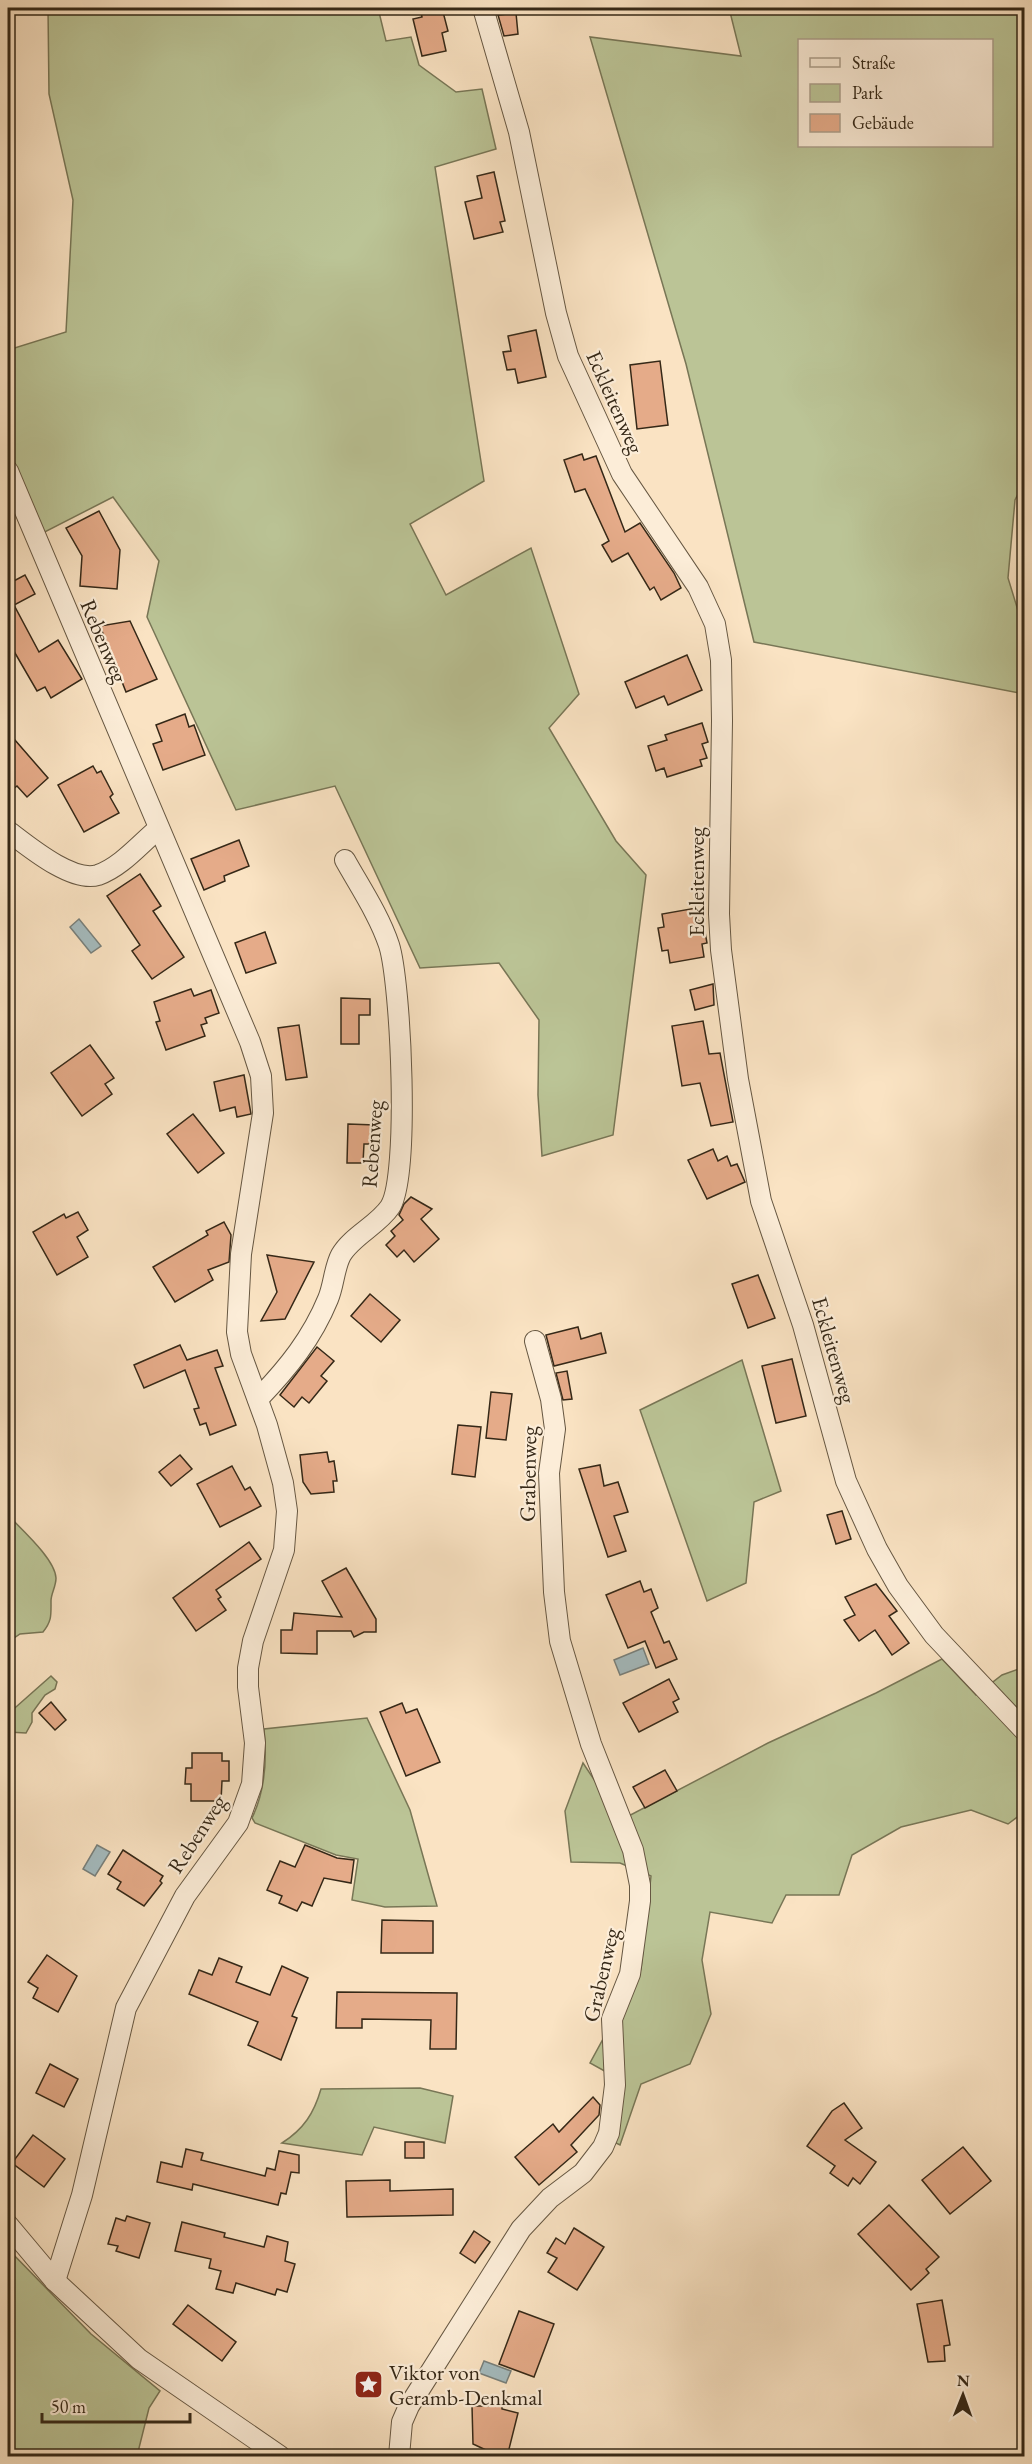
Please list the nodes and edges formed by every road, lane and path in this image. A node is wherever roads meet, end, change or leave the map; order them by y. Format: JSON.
{"nodes":[{"id":1,"x":483,"y":8,"type":"edge"},
{"id":2,"x":8,"y":471,"type":"edge"},
{"id":3,"x":158,"y":829,"type":"junction"},
{"id":4,"x":8,"y":831,"type":"edge"},
{"id":5,"x":345,"y":860,"type":"dead end"},
{"id":6,"x":535,"y":1341,"type":"dead end"},
{"id":7,"x":258,"y":1399,"type":"junction"},
{"id":8,"x":1024,"y":1730,"type":"edge"},
{"id":9,"x":8,"y":2225,"type":"edge"},
{"id":10,"x":55,"y":2281,"type":"junction"},
{"id":11,"x":280,"y":2457,"type":"edge"},
{"id":12,"x":399,"y":2457,"type":"edge"}],
"edges":[{"from":1,"to":8,"type":"street","name":"Eckleitenweg"},
{"from":2,"to":3,"type":"street","name":"Rebenweg"},
{"from":3,"to":4,"type":"street"},
{"from":3,"to":7,"type":"street","name":"Rebenweg"},
{"from":5,"to":7,"type":"street","name":"Rebenweg"},
{"from":6,"to":12,"type":"street","name":"Grabenweg"},
{"from":7,"to":10,"type":"street","name":"Rebenweg"},
{"from":9,"to":10,"type":"street"},
{"from":10,"to":11,"type":"street"}]}
